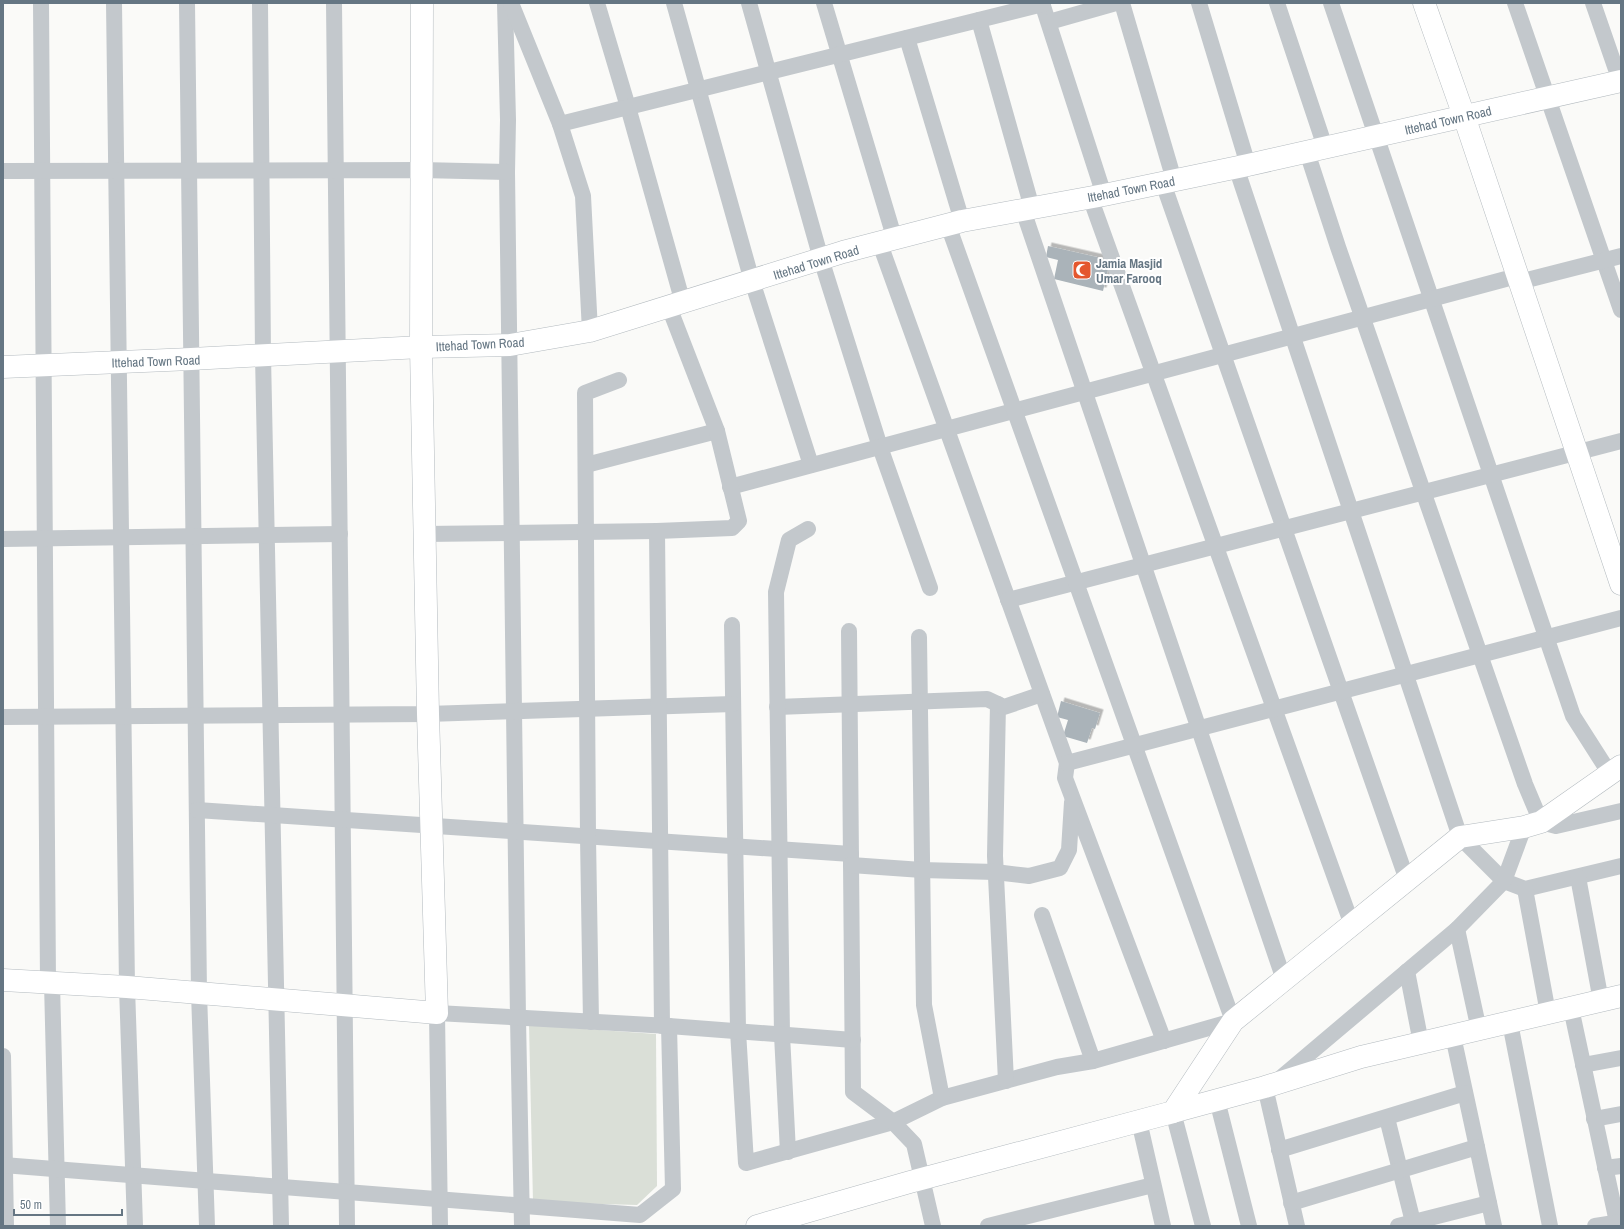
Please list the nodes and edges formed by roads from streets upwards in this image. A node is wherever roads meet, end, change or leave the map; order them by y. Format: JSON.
{"nodes":[{"id":1,"x":40,"y":3,"type":"edge"},
{"id":2,"x":114,"y":3,"type":"edge"},
{"id":3,"x":186,"y":3,"type":"edge"},
{"id":4,"x":260,"y":3,"type":"edge"},
{"id":5,"x":334,"y":3,"type":"edge"},
{"id":6,"x":422,"y":3,"type":"edge"},
{"id":7,"x":505,"y":3,"type":"edge"},
{"id":8,"x":511,"y":3,"type":"edge"},
{"id":9,"x":597,"y":3,"type":"edge"},
{"id":10,"x":674,"y":3,"type":"edge"},
{"id":11,"x":749,"y":3,"type":"edge"},
{"id":12,"x":824,"y":3,"type":"edge"},
{"id":13,"x":1116,"y":3,"type":"edge"},
{"id":14,"x":1122,"y":3,"type":"edge"},
{"id":15,"x":1200,"y":3,"type":"edge"},
{"id":16,"x":1277,"y":3,"type":"edge"},
{"id":17,"x":1330,"y":3,"type":"edge"},
{"id":18,"x":1424,"y":3,"type":"edge"},
{"id":19,"x":1515,"y":3,"type":"edge"},
{"id":20,"x":1592,"y":3,"type":"edge"},
{"id":21,"x":1043,"y":4,"type":"edge"},
{"id":22,"x":979,"y":20,"type":"junction"},
{"id":23,"x":1048,"y":22,"type":"junction"},
{"id":24,"x":907,"y":38,"type":"junction"},
{"id":25,"x":839,"y":55,"type":"junction"},
{"id":26,"x":769,"y":72,"type":"junction"},
{"id":27,"x":1621,"y":82,"type":"edge"},
{"id":28,"x":697,"y":90,"type":"junction"},
{"id":29,"x":1548,"y":97,"type":"junction"},
{"id":30,"x":628,"y":107,"type":"junction"},
{"id":31,"x":1464,"y":116,"type":"junction"},
{"id":32,"x":560,"y":124,"type":"junction"},
{"id":33,"x":1376,"y":136,"type":"junction"},
{"id":34,"x":1316,"y":150,"type":"junction"},
{"id":35,"x":1242,"y":166,"type":"junction"},
{"id":36,"x":188,"y":170,"type":"junction"},
{"id":37,"x":262,"y":170,"type":"junction"},
{"id":38,"x":336,"y":170,"type":"junction"},
{"id":39,"x":421,"y":170,"type":"junction"},
{"id":40,"x":3,"y":171,"type":"edge"},
{"id":41,"x":42,"y":171,"type":"junction"},
{"id":42,"x":116,"y":171,"type":"junction"},
{"id":43,"x":507,"y":172,"type":"junction"},
{"id":44,"x":1168,"y":182,"type":"junction"},
{"id":45,"x":1097,"y":196,"type":"junction"},
{"id":46,"x":1027,"y":209,"type":"junction"},
{"id":47,"x":955,"y":223,"type":"junction"},
{"id":48,"x":888,"y":242,"type":"junction"},
{"id":49,"x":1621,"y":256,"type":"edge"},
{"id":50,"x":821,"y":259,"type":"junction"},
{"id":51,"x":1604,"y":260,"type":"junction"},
{"id":52,"x":1518,"y":279,"type":"junction"},
{"id":53,"x":752,"y":281,"type":"junction"},
{"id":54,"x":1432,"y":299,"type":"junction"},
{"id":55,"x":676,"y":305,"type":"junction"},
{"id":56,"x":1621,"y":310,"type":"edge"},
{"id":57,"x":1363,"y":317,"type":"junction"},
{"id":58,"x":590,"y":331,"type":"junction"},
{"id":59,"x":1293,"y":336,"type":"junction"},
{"id":60,"x":510,"y":345,"type":"junction"},
{"id":61,"x":421,"y":347,"type":"junction"},
{"id":62,"x":338,"y":352,"type":"junction"},
{"id":63,"x":1223,"y":355,"type":"junction"},
{"id":64,"x":263,"y":356,"type":"junction"},
{"id":65,"x":191,"y":359,"type":"junction"},
{"id":66,"x":118,"y":362,"type":"junction"},
{"id":67,"x":44,"y":365,"type":"junction"},
{"id":68,"x":3,"y":367,"type":"edge"},
{"id":69,"x":1154,"y":374,"type":"junction"},
{"id":70,"x":619,"y":380,"type":"dead end"},
{"id":71,"x":1084,"y":392,"type":"junction"},
{"id":72,"x":1014,"y":411,"type":"junction"},
{"id":73,"x":946,"y":429,"type":"junction"},
{"id":74,"x":717,"y":431,"type":"junction"},
{"id":75,"x":1621,"y":441,"type":"edge"},
{"id":76,"x":880,"y":447,"type":"junction"},
{"id":77,"x":1577,"y":454,"type":"junction"},
{"id":78,"x":586,"y":465,"type":"junction"},
{"id":79,"x":812,"y":465,"type":"junction"},
{"id":80,"x":1492,"y":476,"type":"junction"},
{"id":81,"x":730,"y":487,"type":"junction"},
{"id":82,"x":1424,"y":493,"type":"junction"},
{"id":83,"x":1351,"y":512,"type":"junction"},
{"id":84,"x":808,"y":529,"type":"dead end"},
{"id":85,"x":1284,"y":529,"type":"junction"},
{"id":86,"x":657,"y":531,"type":"junction"},
{"id":87,"x":587,"y":532,"type":"junction"},
{"id":88,"x":512,"y":533,"type":"junction"},
{"id":89,"x":340,"y":534,"type":"junction"},
{"id":90,"x":424,"y":534,"type":"junction"},
{"id":91,"x":267,"y":535,"type":"junction"},
{"id":92,"x":193,"y":536,"type":"junction"},
{"id":93,"x":121,"y":538,"type":"junction"},
{"id":94,"x":3,"y":539,"type":"edge"},
{"id":95,"x":45,"y":539,"type":"junction"},
{"id":96,"x":1216,"y":546,"type":"junction"},
{"id":97,"x":1143,"y":565,"type":"junction"},
{"id":98,"x":1076,"y":582,"type":"junction"},
{"id":99,"x":1621,"y":584,"type":"edge"},
{"id":100,"x":930,"y":588,"type":"dead end"},
{"id":101,"x":1008,"y":600,"type":"junction"},
{"id":102,"x":1621,"y":618,"type":"edge"},
{"id":103,"x":732,"y":625,"type":"dead end"},
{"id":104,"x":849,"y":631,"type":"dead end"},
{"id":105,"x":919,"y":637,"type":"dead end"},
{"id":106,"x":1547,"y":637,"type":"junction"},
{"id":107,"x":1481,"y":654,"type":"junction"},
{"id":108,"x":1406,"y":674,"type":"junction"},
{"id":109,"x":1341,"y":691,"type":"junction"},
{"id":110,"x":1042,"y":694,"type":"junction"},
{"id":111,"x":919,"y":701,"type":"junction"},
{"id":112,"x":733,"y":704,"type":"junction"},
{"id":113,"x":850,"y":704,"type":"junction"},
{"id":114,"x":998,"y":704,"type":"junction"},
{"id":115,"x":659,"y":707,"type":"junction"},
{"id":116,"x":778,"y":707,"type":"junction"},
{"id":117,"x":587,"y":709,"type":"junction"},
{"id":118,"x":1274,"y":709,"type":"junction"},
{"id":119,"x":514,"y":712,"type":"junction"},
{"id":120,"x":428,"y":714,"type":"junction"},
{"id":121,"x":270,"y":715,"type":"junction"},
{"id":122,"x":342,"y":715,"type":"junction"},
{"id":123,"x":123,"y":716,"type":"junction"},
{"id":124,"x":196,"y":716,"type":"junction"},
{"id":125,"x":3,"y":717,"type":"edge"},
{"id":126,"x":46,"y":717,"type":"junction"},
{"id":127,"x":1199,"y":728,"type":"junction"},
{"id":128,"x":1134,"y":745,"type":"junction"},
{"id":129,"x":1067,"y":763,"type":"junction"},
{"id":130,"x":1616,"y":770,"type":"edge"},
{"id":131,"x":1072,"y":797,"type":"junction"},
{"id":132,"x":197,"y":810,"type":"junction"},
{"id":133,"x":1621,"y":811,"type":"edge"},
{"id":134,"x":272,"y":815,"type":"junction"},
{"id":135,"x":343,"y":820,"type":"junction"},
{"id":136,"x":1533,"y":825,"type":"junction"},
{"id":137,"x":431,"y":826,"type":"junction"},
{"id":138,"x":515,"y":832,"type":"junction"},
{"id":139,"x":588,"y":836,"type":"junction"},
{"id":140,"x":1460,"y":837,"type":"junction"},
{"id":141,"x":660,"y":841,"type":"junction"},
{"id":142,"x":736,"y":846,"type":"junction"},
{"id":143,"x":780,"y":849,"type":"junction"},
{"id":144,"x":851,"y":859,"type":"junction"},
{"id":145,"x":1621,"y":866,"type":"edge"},
{"id":146,"x":922,"y":870,"type":"junction"},
{"id":147,"x":995,"y":872,"type":"junction"},
{"id":148,"x":1578,"y":876,"type":"junction"},
{"id":149,"x":1407,"y":880,"type":"junction"},
{"id":150,"x":1504,"y":881,"type":"junction"},
{"id":151,"x":1525,"y":889,"type":"junction"},
{"id":152,"x":1042,"y":915,"type":"dead end"},
{"id":153,"x":1352,"y":925,"type":"junction"},
{"id":154,"x":1457,"y":929,"type":"junction"},
{"id":155,"x":1407,"y":971,"type":"junction"},
{"id":156,"x":3,"y":980,"type":"edge"},
{"id":157,"x":1284,"y":980,"type":"junction"},
{"id":158,"x":50,"y":983,"type":"junction"},
{"id":159,"x":127,"y":987,"type":"junction"},
{"id":160,"x":199,"y":994,"type":"junction"},
{"id":161,"x":1611,"y":999,"type":"edge"},
{"id":162,"x":276,"y":1000,"type":"junction"},
{"id":163,"x":344,"y":1006,"type":"junction"},
{"id":164,"x":1572,"y":1008,"type":"junction"},
{"id":165,"x":437,"y":1012,"type":"junction"},
{"id":166,"x":1548,"y":1014,"type":"junction"},
{"id":167,"x":518,"y":1018,"type":"junction"},
{"id":168,"x":1233,"y":1021,"type":"junction"},
{"id":169,"x":591,"y":1022,"type":"junction"},
{"id":170,"x":1510,"y":1023,"type":"junction"},
{"id":171,"x":665,"y":1026,"type":"junction"},
{"id":172,"x":1479,"y":1030,"type":"junction"},
{"id":173,"x":738,"y":1032,"type":"junction"},
{"id":174,"x":782,"y":1035,"type":"junction"},
{"id":175,"x":1453,"y":1036,"type":"junction"},
{"id":176,"x":853,"y":1040,"type":"junction"},
{"id":177,"x":1164,"y":1041,"type":"junction"},
{"id":178,"x":1421,"y":1043,"type":"junction"},
{"id":179,"x":3,"y":1056,"type":"edge"},
{"id":180,"x":1621,"y":1058,"type":"edge"},
{"id":181,"x":1093,"y":1062,"type":"junction"},
{"id":182,"x":1583,"y":1066,"type":"junction"},
{"id":183,"x":1006,"y":1081,"type":"junction"},
{"id":184,"x":1268,"y":1086,"type":"junction"},
{"id":185,"x":1465,"y":1093,"type":"junction"},
{"id":186,"x":942,"y":1098,"type":"junction"},
{"id":187,"x":1217,"y":1100,"type":"junction"},
{"id":188,"x":1173,"y":1112,"type":"junction"},
{"id":189,"x":1621,"y":1114,"type":"edge"},
{"id":190,"x":1387,"y":1118,"type":"junction"},
{"id":191,"x":1594,"y":1119,"type":"junction"},
{"id":192,"x":1139,"y":1121,"type":"junction"},
{"id":193,"x":893,"y":1122,"type":"junction"},
{"id":194,"x":1477,"y":1147,"type":"junction"},
{"id":195,"x":1278,"y":1150,"type":"junction"},
{"id":196,"x":788,"y":1152,"type":"junction"},
{"id":197,"x":4,"y":1165,"type":"edge"},
{"id":198,"x":1621,"y":1166,"type":"edge"},
{"id":199,"x":1605,"y":1168,"type":"junction"},
{"id":200,"x":57,"y":1169,"type":"junction"},
{"id":201,"x":1400,"y":1169,"type":"junction"},
{"id":202,"x":133,"y":1175,"type":"junction"},
{"id":203,"x":922,"y":1179,"type":"junction"},
{"id":204,"x":206,"y":1181,"type":"junction"},
{"id":205,"x":1153,"y":1185,"type":"junction"},
{"id":206,"x":281,"y":1187,"type":"junction"},
{"id":207,"x":347,"y":1192,"type":"junction"},
{"id":208,"x":440,"y":1199,"type":"junction"},
{"id":209,"x":1291,"y":1203,"type":"junction"},
{"id":210,"x":1489,"y":1203,"type":"junction"},
{"id":211,"x":522,"y":1206,"type":"junction"},
{"id":212,"x":624,"y":1220,"type":"edge"},
{"id":213,"x":1413,"y":1222,"type":"junction"},
{"id":214,"x":1619,"y":1222,"type":"edge"},
{"id":215,"x":6,"y":1226,"type":"edge"},
{"id":216,"x":58,"y":1226,"type":"edge"},
{"id":217,"x":135,"y":1226,"type":"edge"},
{"id":218,"x":207,"y":1226,"type":"edge"},
{"id":219,"x":281,"y":1226,"type":"edge"},
{"id":220,"x":347,"y":1226,"type":"edge"},
{"id":221,"x":440,"y":1226,"type":"edge"},
{"id":222,"x":522,"y":1226,"type":"edge"},
{"id":223,"x":757,"y":1226,"type":"edge"},
{"id":224,"x":933,"y":1226,"type":"edge"},
{"id":225,"x":988,"y":1226,"type":"edge"},
{"id":226,"x":1163,"y":1226,"type":"edge"},
{"id":227,"x":1203,"y":1226,"type":"edge"},
{"id":228,"x":1249,"y":1226,"type":"edge"},
{"id":229,"x":1297,"y":1226,"type":"edge"},
{"id":230,"x":1398,"y":1226,"type":"edge"},
{"id":231,"x":1494,"y":1226,"type":"edge"},
{"id":232,"x":1550,"y":1226,"type":"edge"},
{"id":233,"x":1595,"y":1226,"type":"edge"}],
"edges":[{"from":1,"to":41,"type":"street"},
{"from":2,"to":42,"type":"street"},
{"from":3,"to":36,"type":"street"},
{"from":4,"to":37,"type":"street"},
{"from":5,"to":38,"type":"street"},
{"from":6,"to":39,"type":"street"},
{"from":7,"to":43,"type":"street"},
{"from":8,"to":32,"type":"street"},
{"from":9,"to":30,"type":"street"},
{"from":10,"to":28,"type":"street"},
{"from":11,"to":26,"type":"street"},
{"from":12,"to":25,"type":"street"},
{"from":13,"to":23,"type":"street"},
{"from":14,"to":44,"type":"street"},
{"from":15,"to":35,"type":"street"},
{"from":16,"to":34,"type":"street"},
{"from":17,"to":33,"type":"street"},
{"from":18,"to":31,"type":"street"},
{"from":19,"to":29,"type":"street"},
{"from":20,"to":27,"type":"street"},
{"from":21,"to":22,"type":"street"},
{"from":21,"to":23,"type":"street"},
{"from":22,"to":24,"type":"street"},
{"from":22,"to":46,"type":"street"},
{"from":23,"to":45,"type":"street"},
{"from":24,"to":25,"type":"street"},
{"from":24,"to":47,"type":"street"},
{"from":25,"to":26,"type":"street"},
{"from":25,"to":48,"type":"street"},
{"from":26,"to":28,"type":"street"},
{"from":26,"to":50,"type":"street"},
{"from":27,"to":29,"type":"street","name":"Ittehad Town Road"},
{"from":28,"to":30,"type":"street"},
{"from":28,"to":53,"type":"street"},
{"from":29,"to":31,"type":"street","name":"Ittehad Town Road"},
{"from":29,"to":51,"type":"street"},
{"from":30,"to":32,"type":"street"},
{"from":30,"to":55,"type":"street"},
{"from":31,"to":33,"type":"street","name":"Ittehad Town Road"},
{"from":31,"to":52,"type":"street"},
{"from":32,"to":58,"type":"street"},
{"from":33,"to":34,"type":"street","name":"Ittehad Town Road"},
{"from":33,"to":54,"type":"street"},
{"from":34,"to":35,"type":"street","name":"Ittehad Town Road"},
{"from":34,"to":57,"type":"street"},
{"from":35,"to":44,"type":"street","name":"Ittehad Town Road"},
{"from":35,"to":59,"type":"street"},
{"from":36,"to":37,"type":"street"},
{"from":36,"to":42,"type":"street"},
{"from":36,"to":65,"type":"street"},
{"from":37,"to":38,"type":"street"},
{"from":37,"to":64,"type":"street"},
{"from":38,"to":39,"type":"street"},
{"from":38,"to":62,"type":"street"},
{"from":39,"to":43,"type":"street"},
{"from":39,"to":61,"type":"street"},
{"from":40,"to":41,"type":"street"},
{"from":41,"to":42,"type":"street"},
{"from":41,"to":67,"type":"street"},
{"from":42,"to":66,"type":"street"},
{"from":43,"to":60,"type":"street"},
{"from":44,"to":45,"type":"street","name":"Ittehad Town Road"},
{"from":44,"to":63,"type":"street"},
{"from":45,"to":46,"type":"street","name":"Ittehad Town Road"},
{"from":45,"to":69,"type":"street"},
{"from":46,"to":47,"type":"street","name":"Ittehad Town Road"},
{"from":46,"to":71,"type":"street"},
{"from":47,"to":48,"type":"street","name":"Ittehad Town Road"},
{"from":47,"to":72,"type":"street"},
{"from":48,"to":50,"type":"street","name":"Ittehad Town Road"},
{"from":48,"to":73,"type":"street"},
{"from":49,"to":51,"type":"street"},
{"from":50,"to":53,"type":"street","name":"Ittehad Town Road"},
{"from":50,"to":76,"type":"street"},
{"from":51,"to":52,"type":"street"},
{"from":51,"to":56,"type":"street"},
{"from":52,"to":54,"type":"street"},
{"from":52,"to":77,"type":"street"},
{"from":53,"to":55,"type":"street","name":"Ittehad Town Road"},
{"from":53,"to":79,"type":"street"},
{"from":54,"to":57,"type":"street"},
{"from":54,"to":80,"type":"street"},
{"from":55,"to":58,"type":"street","name":"Ittehad Town Road"},
{"from":55,"to":74,"type":"street"},
{"from":57,"to":59,"type":"street"},
{"from":57,"to":82,"type":"street"},
{"from":58,"to":60,"type":"street","name":"Ittehad Town Road"},
{"from":59,"to":63,"type":"street"},
{"from":59,"to":83,"type":"street"},
{"from":60,"to":61,"type":"street","name":"Ittehad Town Road"},
{"from":60,"to":88,"type":"street"},
{"from":61,"to":62,"type":"street","name":"Ittehad Town Road"},
{"from":61,"to":90,"type":"street"},
{"from":62,"to":64,"type":"street","name":"Ittehad Town Road"},
{"from":62,"to":89,"type":"street"},
{"from":63,"to":69,"type":"street"},
{"from":63,"to":85,"type":"street"},
{"from":64,"to":65,"type":"street","name":"Ittehad Town Road"},
{"from":64,"to":91,"type":"street"},
{"from":65,"to":66,"type":"street","name":"Ittehad Town Road"},
{"from":65,"to":92,"type":"street"},
{"from":66,"to":67,"type":"street","name":"Ittehad Town Road"},
{"from":66,"to":93,"type":"street"},
{"from":67,"to":68,"type":"street","name":"Ittehad Town Road"},
{"from":67,"to":95,"type":"street"},
{"from":69,"to":71,"type":"street"},
{"from":69,"to":96,"type":"street"},
{"from":70,"to":78,"type":"street"},
{"from":71,"to":72,"type":"street"},
{"from":71,"to":97,"type":"street"},
{"from":72,"to":73,"type":"street"},
{"from":72,"to":98,"type":"street"},
{"from":73,"to":76,"type":"street"},
{"from":73,"to":101,"type":"street"},
{"from":74,"to":78,"type":"street"},
{"from":74,"to":81,"type":"street"},
{"from":75,"to":77,"type":"street"},
{"from":76,"to":79,"type":"street"},
{"from":76,"to":100,"type":"street"},
{"from":77,"to":80,"type":"street"},
{"from":77,"to":99,"type":"street"},
{"from":78,"to":87,"type":"street"},
{"from":79,"to":81,"type":"street"},
{"from":80,"to":82,"type":"street"},
{"from":80,"to":106,"type":"street"},
{"from":81,"to":86,"type":"street"},
{"from":82,"to":83,"type":"street"},
{"from":82,"to":107,"type":"street"},
{"from":83,"to":85,"type":"street"},
{"from":83,"to":108,"type":"street"},
{"from":84,"to":116,"type":"street"},
{"from":85,"to":96,"type":"street"},
{"from":85,"to":109,"type":"street"},
{"from":86,"to":87,"type":"street"},
{"from":86,"to":115,"type":"street"},
{"from":87,"to":88,"type":"street"},
{"from":87,"to":117,"type":"street"},
{"from":88,"to":90,"type":"street"},
{"from":88,"to":119,"type":"street"},
{"from":89,"to":91,"type":"street"},
{"from":89,"to":122,"type":"street"},
{"from":90,"to":120,"type":"street"},
{"from":91,"to":92,"type":"street"},
{"from":91,"to":121,"type":"street"},
{"from":92,"to":93,"type":"street"},
{"from":92,"to":124,"type":"street"},
{"from":93,"to":95,"type":"street"},
{"from":93,"to":123,"type":"street"},
{"from":94,"to":95,"type":"street"},
{"from":95,"to":126,"type":"street"},
{"from":96,"to":97,"type":"street"},
{"from":96,"to":118,"type":"street"},
{"from":97,"to":98,"type":"street"},
{"from":97,"to":127,"type":"street"},
{"from":98,"to":101,"type":"street"},
{"from":98,"to":128,"type":"street"},
{"from":101,"to":110,"type":"street"},
{"from":102,"to":106,"type":"street"},
{"from":103,"to":112,"type":"street"},
{"from":104,"to":113,"type":"street"},
{"from":105,"to":111,"type":"street"},
{"from":106,"to":107,"type":"street"},
{"from":106,"to":130,"type":"street"},
{"from":107,"to":108,"type":"street"},
{"from":107,"to":136,"type":"street"},
{"from":108,"to":109,"type":"street"},
{"from":108,"to":140,"type":"street"},
{"from":109,"to":118,"type":"street"},
{"from":109,"to":149,"type":"street"},
{"from":110,"to":114,"type":"street"},
{"from":110,"to":129,"type":"street"},
{"from":111,"to":113,"type":"street"},
{"from":111,"to":114,"type":"street"},
{"from":111,"to":146,"type":"street"},
{"from":112,"to":115,"type":"street"},
{"from":112,"to":142,"type":"street"},
{"from":113,"to":116,"type":"street"},
{"from":113,"to":144,"type":"street"},
{"from":114,"to":147,"type":"street"},
{"from":115,"to":117,"type":"street"},
{"from":115,"to":141,"type":"street"},
{"from":116,"to":143,"type":"street"},
{"from":117,"to":119,"type":"street"},
{"from":117,"to":139,"type":"street"},
{"from":118,"to":127,"type":"street"},
{"from":118,"to":153,"type":"street"},
{"from":119,"to":120,"type":"street"},
{"from":119,"to":138,"type":"street"},
{"from":120,"to":122,"type":"street"},
{"from":120,"to":137,"type":"street"},
{"from":121,"to":122,"type":"street"},
{"from":121,"to":124,"type":"street"},
{"from":121,"to":134,"type":"street"},
{"from":122,"to":135,"type":"street"},
{"from":123,"to":124,"type":"street"},
{"from":123,"to":126,"type":"street"},
{"from":123,"to":159,"type":"street"},
{"from":124,"to":132,"type":"street"},
{"from":125,"to":126,"type":"street"},
{"from":126,"to":158,"type":"street"},
{"from":127,"to":128,"type":"street"},
{"from":127,"to":157,"type":"street"},
{"from":128,"to":129,"type":"street"},
{"from":128,"to":168,"type":"street"},
{"from":129,"to":131,"type":"street"},
{"from":130,"to":136,"type":"street"},
{"from":131,"to":147,"type":"street"},
{"from":131,"to":177,"type":"street"},
{"from":132,"to":134,"type":"street"},
{"from":132,"to":160,"type":"street"},
{"from":133,"to":136,"type":"street"},
{"from":134,"to":135,"type":"street"},
{"from":134,"to":162,"type":"street"},
{"from":135,"to":137,"type":"street"},
{"from":135,"to":163,"type":"street"},
{"from":136,"to":140,"type":"street"},
{"from":136,"to":150,"type":"street"},
{"from":137,"to":138,"type":"street"},
{"from":137,"to":165,"type":"street"},
{"from":138,"to":139,"type":"street"},
{"from":138,"to":167,"type":"street"},
{"from":139,"to":141,"type":"street"},
{"from":139,"to":169,"type":"street"},
{"from":140,"to":149,"type":"street"},
{"from":140,"to":150,"type":"street"},
{"from":141,"to":142,"type":"street"},
{"from":141,"to":171,"type":"street"},
{"from":142,"to":143,"type":"street"},
{"from":142,"to":173,"type":"street"},
{"from":143,"to":144,"type":"street"},
{"from":143,"to":174,"type":"street"},
{"from":144,"to":146,"type":"street"},
{"from":144,"to":176,"type":"street"},
{"from":145,"to":148,"type":"street"},
{"from":146,"to":147,"type":"street"},
{"from":146,"to":186,"type":"street"},
{"from":147,"to":183,"type":"street"},
{"from":148,"to":151,"type":"street"},
{"from":148,"to":161,"type":"street"},
{"from":149,"to":153,"type":"street"},
{"from":150,"to":151,"type":"street"},
{"from":150,"to":154,"type":"street"},
{"from":151,"to":166,"type":"street"},
{"from":152,"to":181,"type":"street"},
{"from":153,"to":157,"type":"street"},
{"from":154,"to":155,"type":"street"},
{"from":154,"to":172,"type":"street"},
{"from":155,"to":178,"type":"street"},
{"from":155,"to":184,"type":"street"},
{"from":156,"to":158,"type":"street"},
{"from":157,"to":168,"type":"street"},
{"from":158,"to":159,"type":"street"},
{"from":158,"to":200,"type":"street"},
{"from":159,"to":160,"type":"street"},
{"from":159,"to":202,"type":"street"},
{"from":160,"to":162,"type":"street"},
{"from":160,"to":204,"type":"street"},
{"from":161,"to":164,"type":"street"},
{"from":162,"to":163,"type":"street"},
{"from":162,"to":206,"type":"street"},
{"from":163,"to":165,"type":"street"},
{"from":163,"to":207,"type":"street"},
{"from":164,"to":166,"type":"street"},
{"from":164,"to":182,"type":"street"},
{"from":165,"to":167,"type":"street"},
{"from":165,"to":208,"type":"street"},
{"from":166,"to":170,"type":"street"},
{"from":167,"to":169,"type":"street"},
{"from":167,"to":211,"type":"street"},
{"from":168,"to":177,"type":"street"},
{"from":168,"to":188,"type":"street"},
{"from":169,"to":171,"type":"street"},
{"from":170,"to":172,"type":"street"},
{"from":170,"to":232,"type":"street"},
{"from":171,"to":173,"type":"street"},
{"from":171,"to":212,"type":"street"},
{"from":172,"to":175,"type":"street"},
{"from":173,"to":174,"type":"street"},
{"from":173,"to":196,"type":"street"},
{"from":174,"to":176,"type":"street"},
{"from":174,"to":196,"type":"street"},
{"from":175,"to":178,"type":"street"},
{"from":175,"to":185,"type":"street"},
{"from":176,"to":193,"type":"street"},
{"from":177,"to":181,"type":"street"},
{"from":178,"to":184,"type":"street"},
{"from":179,"to":197,"type":"street"},
{"from":180,"to":182,"type":"street"},
{"from":181,"to":183,"type":"street"},
{"from":182,"to":191,"type":"street"},
{"from":183,"to":186,"type":"street"},
{"from":184,"to":187,"type":"street"},
{"from":184,"to":195,"type":"street"},
{"from":185,"to":190,"type":"street"},
{"from":185,"to":194,"type":"street"},
{"from":186,"to":193,"type":"street"},
{"from":187,"to":188,"type":"street"},
{"from":187,"to":228,"type":"street"},
{"from":188,"to":192,"type":"street"},
{"from":188,"to":227,"type":"street"},
{"from":189,"to":191,"type":"street"},
{"from":190,"to":195,"type":"street"},
{"from":190,"to":201,"type":"street"},
{"from":191,"to":199,"type":"street"},
{"from":192,"to":203,"type":"street"},
{"from":192,"to":205,"type":"street"},
{"from":193,"to":196,"type":"street"},
{"from":193,"to":203,"type":"street"},
{"from":194,"to":201,"type":"street"},
{"from":194,"to":210,"type":"street"},
{"from":195,"to":209,"type":"street"},
{"from":197,"to":200,"type":"street"},
{"from":197,"to":215,"type":"street"},
{"from":198,"to":199,"type":"street"},
{"from":199,"to":214,"type":"street"},
{"from":200,"to":202,"type":"street"},
{"from":200,"to":216,"type":"street"},
{"from":201,"to":209,"type":"street"},
{"from":201,"to":213,"type":"street"},
{"from":202,"to":204,"type":"street"},
{"from":202,"to":217,"type":"street"},
{"from":203,"to":223,"type":"street"},
{"from":203,"to":224,"type":"street"},
{"from":204,"to":206,"type":"street"},
{"from":204,"to":218,"type":"street"},
{"from":205,"to":225,"type":"street"},
{"from":205,"to":226,"type":"street"},
{"from":206,"to":207,"type":"street"},
{"from":206,"to":219,"type":"street"},
{"from":207,"to":208,"type":"street"},
{"from":207,"to":220,"type":"street"},
{"from":208,"to":211,"type":"street"},
{"from":208,"to":221,"type":"street"},
{"from":209,"to":229,"type":"street"},
{"from":210,"to":213,"type":"street"},
{"from":210,"to":231,"type":"street"},
{"from":211,"to":212,"type":"street"},
{"from":211,"to":222,"type":"street"},
{"from":213,"to":230,"type":"street"},
{"from":214,"to":233,"type":"street"}]}
